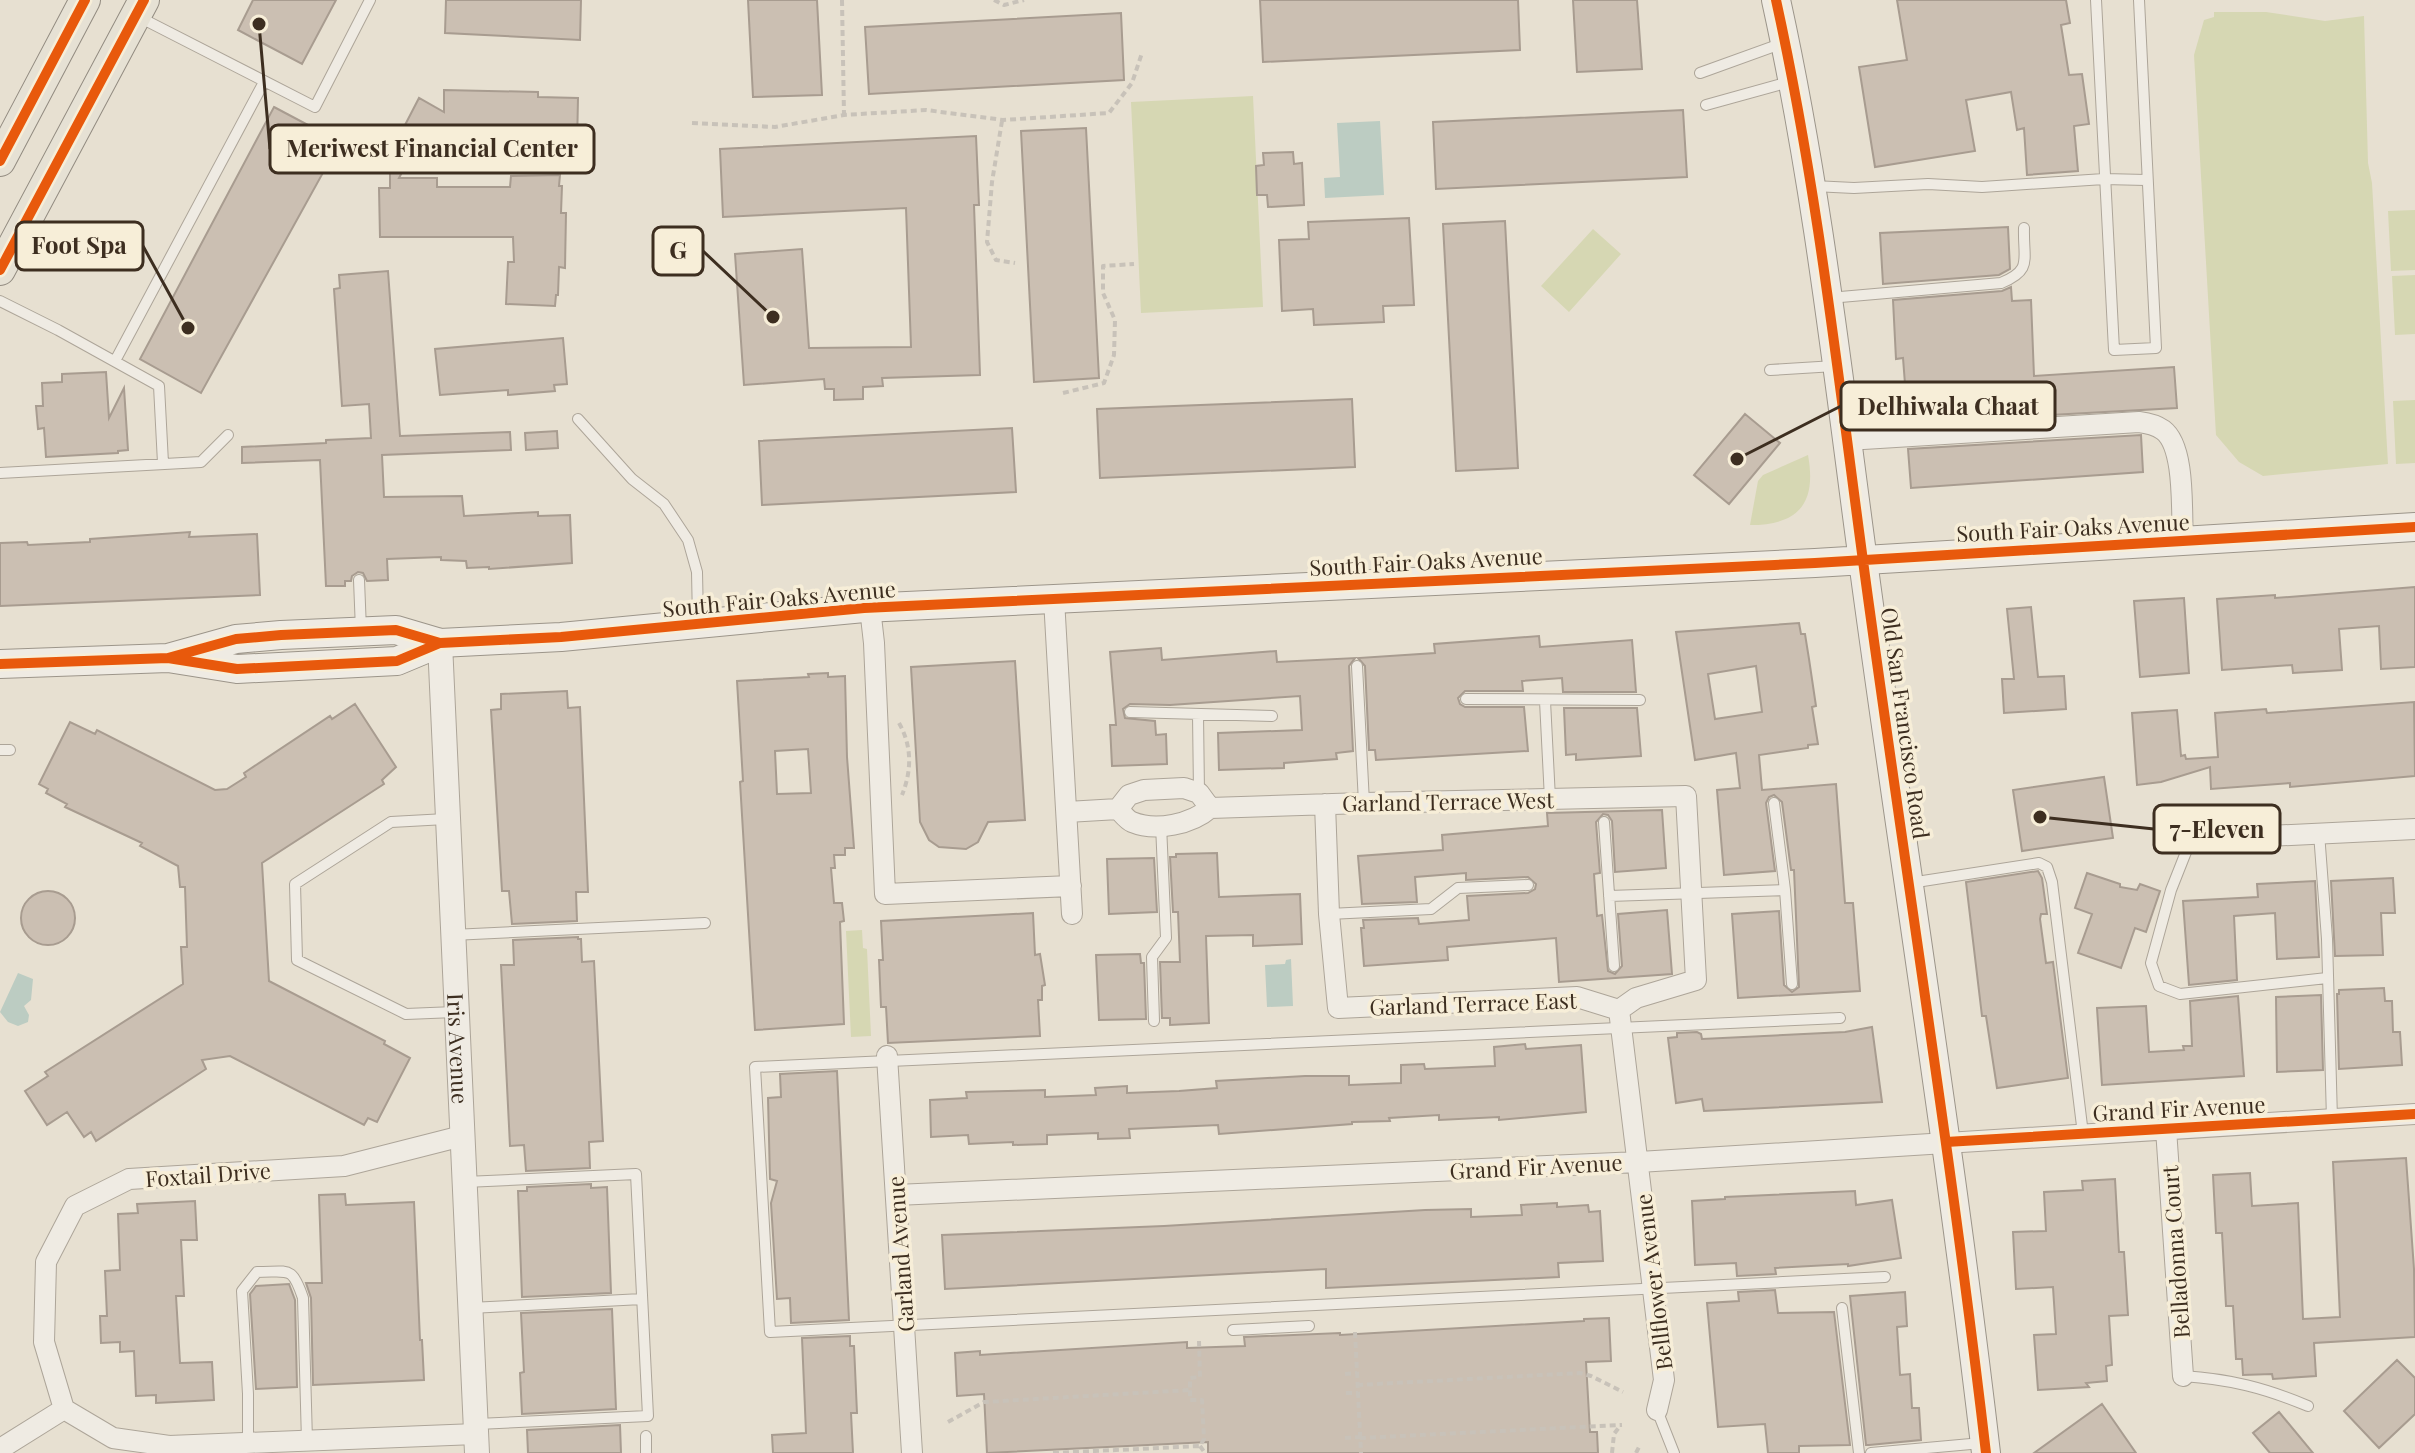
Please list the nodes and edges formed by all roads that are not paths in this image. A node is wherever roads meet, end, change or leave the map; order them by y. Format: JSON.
{"nodes":[{"id":1,"x":85,"y":0,"type":"edge"},
{"id":2,"x":370,"y":0,"type":"edge"},
{"id":3,"x":1776,"y":0,"type":"edge"},
{"id":4,"x":2096,"y":0,"type":"edge"},
{"id":5,"x":2139,"y":0,"type":"edge"},
{"id":6,"x":133,"y":5,"type":"edge"},
{"id":7,"x":1785,"y":42,"type":"junction"},
{"id":8,"x":1700,"y":73,"type":"dead end"},
{"id":9,"x":1793,"y":81,"type":"junction"},
{"id":10,"x":264,"y":82,"type":"junction"},
{"id":11,"x":1706,"y":105,"type":"dead end"},
{"id":12,"x":0,"y":161,"type":"edge"},
{"id":13,"x":2104,"y":179,"type":"junction"},
{"id":14,"x":2146,"y":180,"type":"junction"},
{"id":15,"x":1813,"y":186,"type":"junction"},
{"id":16,"x":2024,"y":228,"type":"dead end"},
{"id":17,"x":0,"y":270,"type":"edge"},
{"id":18,"x":1827,"y":298,"type":"junction"},
{"id":19,"x":0,"y":301,"type":"edge"},
{"id":20,"x":115,"y":361,"type":"junction"},
{"id":21,"x":1837,"y":366,"type":"junction"},
{"id":22,"x":1770,"y":370,"type":"dead end"},
{"id":23,"x":578,"y":419,"type":"dead end"},
{"id":24,"x":228,"y":435,"type":"dead end"},
{"id":25,"x":1847,"y":440,"type":"junction"},
{"id":26,"x":163,"y":463,"type":"junction"},
{"id":27,"x":0,"y":473,"type":"edge"},
{"id":28,"x":2415,"y":527,"type":"edge"},
{"id":29,"x":2183,"y":541,"type":"junction"},
{"id":30,"x":1863,"y":559,"type":"junction"},
{"id":31,"x":359,"y":580,"type":"dead end"},
{"id":32,"x":1054,"y":599,"type":"junction"},
{"id":33,"x":870,"y":608,"type":"junction"},
{"id":34,"x":698,"y":625,"type":"junction"},
{"id":35,"x":361,"y":631,"type":"junction"},
{"id":36,"x":440,"y":643,"type":"junction"},
{"id":37,"x":168,"y":658,"type":"junction"},
{"id":38,"x":0,"y":664,"type":"edge"},
{"id":39,"x":1357,"y":666,"type":"dead end"},
{"id":40,"x":1466,"y":699,"type":"dead end"},
{"id":41,"x":1640,"y":700,"type":"dead end"},
{"id":42,"x":1545,"y":701,"type":"junction"},
{"id":43,"x":1130,"y":712,"type":"dead end"},
{"id":44,"x":1198,"y":714,"type":"junction"},
{"id":45,"x":1272,"y":716,"type":"dead end"},
{"id":46,"x":1550,"y":799,"type":"junction"},
{"id":47,"x":1205,"y":801,"type":"junction"},
{"id":48,"x":1364,"y":803,"type":"junction"},
{"id":49,"x":1774,"y":803,"type":"dead end"},
{"id":50,"x":1325,"y":804,"type":"junction"},
{"id":51,"x":1118,"y":809,"type":"junction"},
{"id":52,"x":1067,"y":812,"type":"junction"},
{"id":53,"x":446,"y":819,"type":"junction"},
{"id":54,"x":1604,"y":822,"type":"dead end"},
{"id":55,"x":1161,"y":825,"type":"junction"},
{"id":56,"x":2415,"y":829,"type":"edge"},
{"id":57,"x":2319,"y":833,"type":"junction"},
{"id":58,"x":2190,"y":842,"type":"joint"},
{"id":59,"x":1908,"y":884,"type":"junction"},
{"id":60,"x":1528,"y":885,"type":"dead end"},
{"id":61,"x":1071,"y":886,"type":"junction"},
{"id":62,"x":1785,"y":890,"type":"junction"},
{"id":63,"x":1691,"y":893,"type":"junction"},
{"id":64,"x":1609,"y":896,"type":"junction"},
{"id":65,"x":1072,"y":914,"type":"dead end"},
{"id":66,"x":1329,"y":914,"type":"junction"},
{"id":67,"x":705,"y":923,"type":"dead end"},
{"id":68,"x":452,"y":935,"type":"junction"},
{"id":69,"x":1614,"y":966,"type":"dead end"},
{"id":70,"x":2327,"y":978,"type":"junction"},
{"id":71,"x":1792,"y":984,"type":"dead end"},
{"id":72,"x":455,"y":1012,"type":"junction"},
{"id":73,"x":1840,"y":1018,"type":"dead end"},
{"id":74,"x":1620,"y":1019,"type":"junction"},
{"id":75,"x":1154,"y":1021,"type":"dead end"},
{"id":76,"x":887,"y":1058,"type":"junction"},
{"id":77,"x":2415,"y":1114,"type":"edge"},
{"id":78,"x":2332,"y":1119,"type":"junction"},
{"id":79,"x":2166,"y":1129,"type":"junction"},
{"id":80,"x":2083,"y":1134,"type":"junction"},
{"id":81,"x":462,"y":1136,"type":"junction"},
{"id":82,"x":1946,"y":1142,"type":"junction"},
{"id":83,"x":1639,"y":1162,"type":"junction"},
{"id":84,"x":464,"y":1182,"type":"junction"},
{"id":85,"x":896,"y":1195,"type":"junction"},
{"id":86,"x":1885,"y":1277,"type":"dead end"},
{"id":87,"x":1654,"y":1289,"type":"junction"},
{"id":88,"x":642,"y":1299,"type":"junction"},
{"id":89,"x":470,"y":1308,"type":"junction"},
{"id":90,"x":1842,"y":1308,"type":"dead end"},
{"id":91,"x":904,"y":1326,"type":"junction"},
{"id":92,"x":1309,"y":1326,"type":"dead end"},
{"id":93,"x":1233,"y":1330,"type":"dead end"},
{"id":94,"x":2183,"y":1376,"type":"joint"},
{"id":95,"x":2308,"y":1406,"type":"dead end"},
{"id":96,"x":64,"y":1409,"type":"junction"},
{"id":97,"x":1657,"y":1410,"type":"joint"},
{"id":98,"x":646,"y":1436,"type":"dead end"},
{"id":99,"x":476,"y":1437,"type":"edge"},
{"id":100,"x":307,"y":1441,"type":"junction"},
{"id":101,"x":248,"y":1443,"type":"junction"},
{"id":102,"x":1985,"y":1448,"type":"edge"},
{"id":103,"x":0,"y":1449,"type":"edge"},
{"id":104,"x":646,"y":1453,"type":"edge"},
{"id":105,"x":912,"y":1453,"type":"edge"},
{"id":106,"x":1674,"y":1453,"type":"edge"},
{"id":107,"x":1859,"y":1453,"type":"edge"},
{"id":108,"x":1871,"y":1453,"type":"edge"}],
"edges":[{"from":1,"to":12,"type":"main road"},
{"from":2,"to":10,"type":"lane"},
{"from":3,"to":7,"type":"main road","name":"Old San Francisco Road"},
{"from":4,"to":13,"type":"lane"},
{"from":5,"to":14,"type":"lane"},
{"from":6,"to":10,"type":"lane"},
{"from":6,"to":17,"type":"main road"},
{"from":7,"to":8,"type":"lane"},
{"from":7,"to":9,"type":"main road","name":"Old San Francisco Road"},
{"from":9,"to":11,"type":"lane"},
{"from":9,"to":15,"type":"main road","name":"Old San Francisco Road"},
{"from":10,"to":20,"type":"lane"},
{"from":13,"to":14,"type":"lane"},
{"from":13,"to":14,"type":"lane"},
{"from":13,"to":15,"type":"lane"},
{"from":15,"to":18,"type":"main road","name":"Old San Francisco Road"},
{"from":16,"to":18,"type":"lane"},
{"from":18,"to":21,"type":"main road","name":"Old San Francisco Road"},
{"from":19,"to":20,"type":"lane"},
{"from":20,"to":26,"type":"lane"},
{"from":21,"to":22,"type":"lane"},
{"from":21,"to":25,"type":"main road","name":"Old San Francisco Road"},
{"from":23,"to":34,"type":"lane"},
{"from":24,"to":26,"type":"lane"},
{"from":25,"to":29,"type":"street"},
{"from":25,"to":30,"type":"main road","name":"Old San Francisco Road"},
{"from":26,"to":27,"type":"lane"},
{"from":28,"to":29,"type":"main road","name":"South Fair Oaks Avenue"},
{"from":29,"to":30,"type":"main road","name":"South Fair Oaks Avenue"},
{"from":30,"to":32,"type":"main road","name":"South Fair Oaks Avenue"},
{"from":30,"to":59,"type":"main road","name":"Old San Francisco Road"},
{"from":31,"to":35,"type":"lane"},
{"from":32,"to":33,"type":"main road","name":"South Fair Oaks Avenue"},
{"from":32,"to":52,"type":"street"},
{"from":33,"to":34,"type":"main road","name":"South Fair Oaks Avenue"},
{"from":33,"to":61,"type":"street"},
{"from":34,"to":36,"type":"main road","name":"South Fair Oaks Avenue"},
{"from":35,"to":36,"type":"main road","name":"South Fair Oaks Avenue"},
{"from":35,"to":37,"type":"main road","name":"South Fair Oaks Avenue"},
{"from":36,"to":37,"type":"main road","name":"South Fair Oaks Avenue"},
{"from":36,"to":53,"type":"street","name":"Iris Avenue"},
{"from":37,"to":38,"type":"main road","name":"South Fair Oaks Avenue"},
{"from":39,"to":48,"type":"lane"},
{"from":40,"to":42,"type":"lane"},
{"from":41,"to":42,"type":"lane"},
{"from":42,"to":46,"type":"lane"},
{"from":43,"to":44,"type":"lane"},
{"from":44,"to":45,"type":"lane"},
{"from":44,"to":47,"type":"lane"},
{"from":46,"to":48,"type":"street","name":"Garland Terrace West"},
{"from":46,"to":63,"type":"street","name":"Garland Terrace West"},
{"from":47,"to":50,"type":"street","name":"Garland Terrace West"},
{"from":47,"to":51,"type":"street","name":"Garland Terrace West"},
{"from":47,"to":55,"type":"street","name":"Garland Terrace West"},
{"from":48,"to":50,"type":"street","name":"Garland Terrace West"},
{"from":49,"to":62,"type":"lane"},
{"from":50,"to":66,"type":"street"},
{"from":51,"to":52,"type":"street","name":"Garland Terrace West"},
{"from":51,"to":55,"type":"street","name":"Garland Terrace West"},
{"from":52,"to":61,"type":"street"},
{"from":53,"to":68,"type":"street","name":"Iris Avenue"},
{"from":53,"to":72,"type":"lane"},
{"from":54,"to":64,"type":"lane"},
{"from":55,"to":75,"type":"lane"},
{"from":56,"to":57,"type":"street"},
{"from":57,"to":58,"type":"street"},
{"from":57,"to":70,"type":"lane"},
{"from":58,"to":70,"type":"lane"},
{"from":59,"to":80,"type":"lane"},
{"from":59,"to":82,"type":"main road","name":"Old San Francisco Road"},
{"from":60,"to":66,"type":"lane"},
{"from":61,"to":65,"type":"street"},
{"from":62,"to":63,"type":"lane"},
{"from":62,"to":71,"type":"lane"},
{"from":63,"to":64,"type":"lane"},
{"from":63,"to":74,"type":"street"},
{"from":64,"to":69,"type":"lane"},
{"from":66,"to":74,"type":"street","name":"Garland Terrace East"},
{"from":67,"to":68,"type":"lane"},
{"from":68,"to":72,"type":"street","name":"Iris Avenue"},
{"from":70,"to":78,"type":"lane"},
{"from":72,"to":81,"type":"street","name":"Iris Avenue"},
{"from":73,"to":74,"type":"lane"},
{"from":74,"to":76,"type":"lane"},
{"from":74,"to":83,"type":"street","name":"Bellflower Avenue"},
{"from":76,"to":85,"type":"street","name":"Garland Avenue"},
{"from":76,"to":91,"type":"lane"},
{"from":77,"to":78,"type":"street","name":"Grand Fir Avenue"},
{"from":78,"to":79,"type":"street","name":"Grand Fir Avenue"},
{"from":79,"to":80,"type":"street","name":"Grand Fir Avenue"},
{"from":79,"to":94,"type":"street","name":"Belladonna Court"},
{"from":80,"to":82,"type":"street","name":"Grand Fir Avenue"},
{"from":81,"to":84,"type":"street","name":"Iris Avenue"},
{"from":81,"to":96,"type":"street","name":"Foxtail Drive"},
{"from":82,"to":83,"type":"street","name":"Grand Fir Avenue"},
{"from":82,"to":102,"type":"main road","name":"Old San Francisco Road"},
{"from":83,"to":85,"type":"street","name":"Grand Fir Avenue"},
{"from":83,"to":87,"type":"street","name":"Bellflower Avenue"},
{"from":84,"to":88,"type":"lane"},
{"from":84,"to":89,"type":"street","name":"Iris Avenue"},
{"from":85,"to":91,"type":"street","name":"Garland Avenue"},
{"from":86,"to":87,"type":"lane"},
{"from":87,"to":91,"type":"lane"},
{"from":87,"to":97,"type":"street","name":"Bellflower Avenue"},
{"from":88,"to":89,"type":"lane"},
{"from":88,"to":99,"type":"lane"},
{"from":89,"to":99,"type":"street","name":"Iris Avenue"},
{"from":90,"to":107,"type":"lane"},
{"from":91,"to":105,"type":"street","name":"Garland Avenue"},
{"from":92,"to":93,"type":"lane"},
{"from":94,"to":95,"type":"lane"},
{"from":96,"to":101,"type":"street"},
{"from":96,"to":103,"type":"street"},
{"from":97,"to":106,"type":"lane"},
{"from":98,"to":104,"type":"lane"},
{"from":99,"to":100,"type":"street"},
{"from":100,"to":101,"type":"street"},
{"from":100,"to":101,"type":"lane"},
{"from":102,"to":108,"type":"lane"}]}
